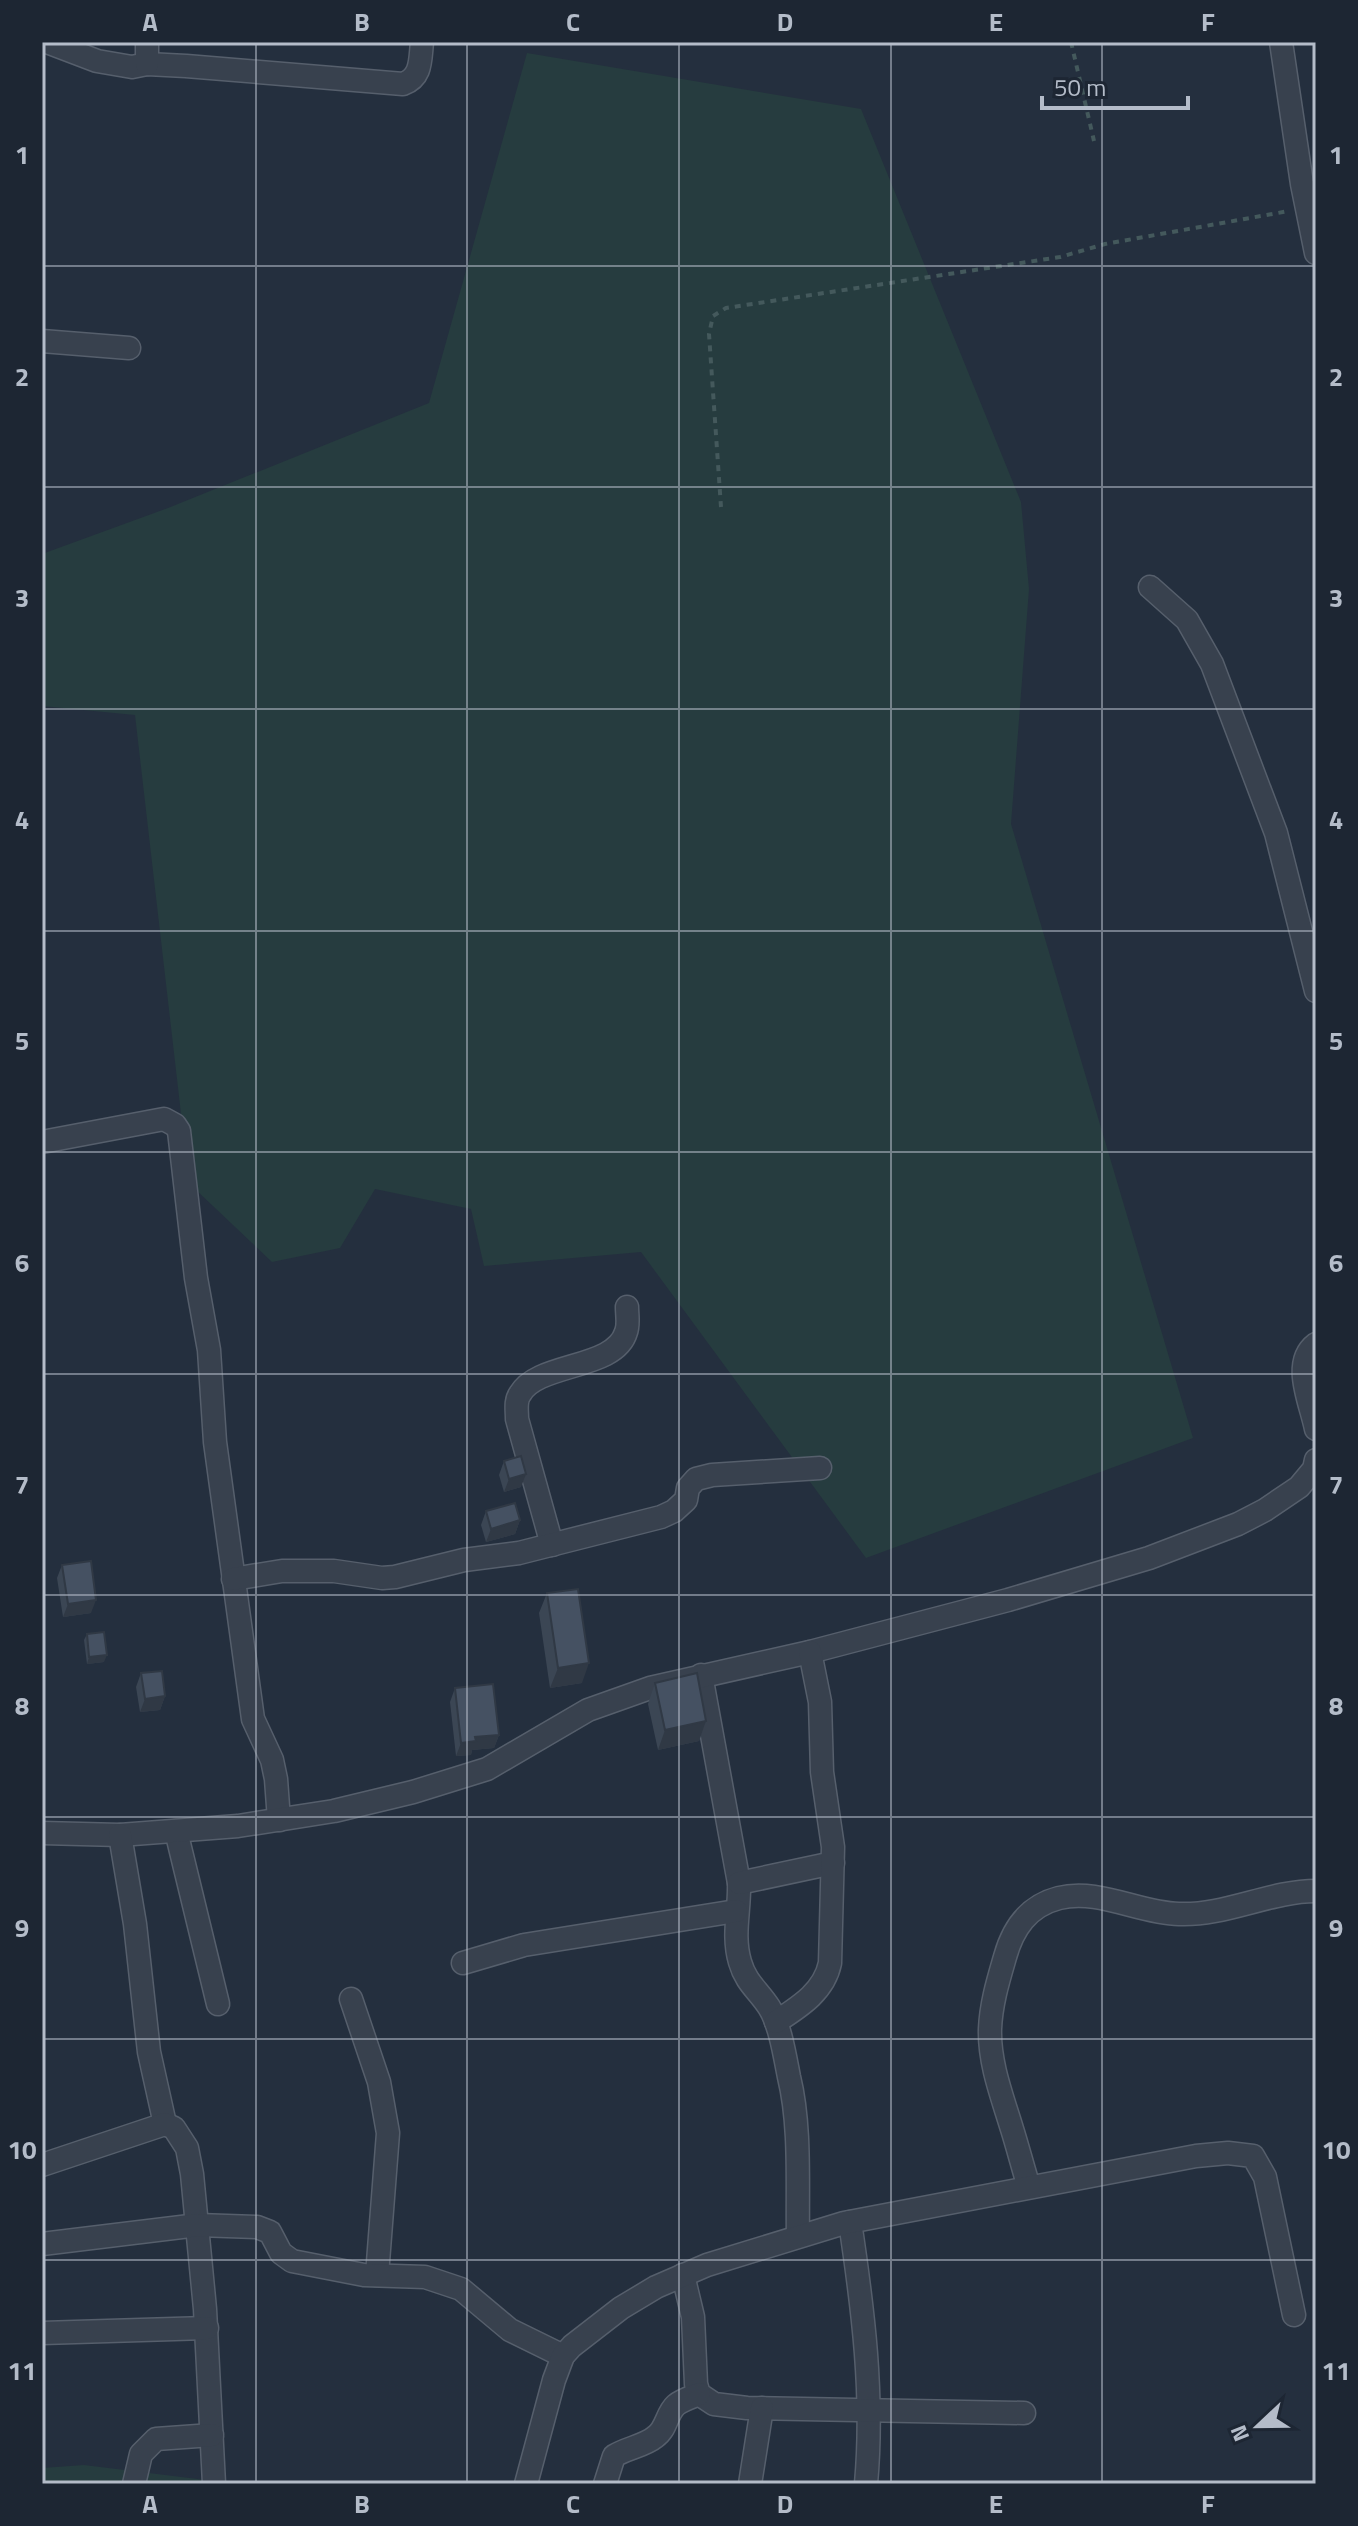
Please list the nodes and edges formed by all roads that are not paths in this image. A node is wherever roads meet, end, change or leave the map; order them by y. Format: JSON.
{"nodes":[{"id":1,"x":47,"y":42,"type":"edge"},
{"id":2,"x":422,"y":42,"type":"edge"},
{"id":3,"x":1281,"y":42,"type":"edge"},
{"id":4,"x":147,"y":53,"type":"edge"},
{"id":5,"x":1316,"y":253,"type":"edge"},
{"id":6,"x":42,"y":341,"type":"edge"},
{"id":7,"x":129,"y":348,"type":"dead end"},
{"id":8,"x":1150,"y":587,"type":"dead end"},
{"id":9,"x":1316,"y":991,"type":"edge"},
{"id":10,"x":42,"y":1142,"type":"edge"},
{"id":11,"x":627,"y":1307,"type":"dead end"},
{"id":12,"x":1316,"y":1344,"type":"edge"},
{"id":13,"x":1316,"y":1429,"type":"edge"},
{"id":14,"x":1316,"y":1460,"type":"edge"},
{"id":15,"x":820,"y":1468,"type":"dead end"},
{"id":16,"x":552,"y":1545,"type":"junction"},
{"id":17,"x":233,"y":1579,"type":"junction"},
{"id":18,"x":810,"y":1652,"type":"junction"},
{"id":19,"x":701,"y":1675,"type":"junction"},
{"id":20,"x":279,"y":1820,"type":"junction"},
{"id":21,"x":176,"y":1831,"type":"junction"},
{"id":22,"x":42,"y":1833,"type":"edge"},
{"id":23,"x":120,"y":1835,"type":"junction"},
{"id":24,"x":833,"y":1863,"type":"junction"},
{"id":25,"x":739,"y":1883,"type":"junction"},
{"id":26,"x":1316,"y":1891,"type":"edge"},
{"id":27,"x":736,"y":1911,"type":"junction"},
{"id":28,"x":463,"y":1963,"type":"dead end"},
{"id":29,"x":351,"y":1999,"type":"dead end"},
{"id":30,"x":218,"y":2004,"type":"dead end"},
{"id":31,"x":776,"y":2022,"type":"junction"},
{"id":32,"x":165,"y":2124,"type":"junction"},
{"id":33,"x":42,"y":2165,"type":"edge"},
{"id":34,"x":1029,"y":2187,"type":"junction"},
{"id":35,"x":850,"y":2222,"type":"junction"},
{"id":36,"x":198,"y":2225,"type":"junction"},
{"id":37,"x":798,"y":2236,"type":"junction"},
{"id":38,"x":42,"y":2244,"type":"edge"},
{"id":39,"x":377,"y":2275,"type":"junction"},
{"id":40,"x":683,"y":2275,"type":"junction"},
{"id":41,"x":1294,"y":2315,"type":"dead end"},
{"id":42,"x":207,"y":2328,"type":"junction"},
{"id":43,"x":42,"y":2333,"type":"edge"},
{"id":44,"x":563,"y":2356,"type":"junction"},
{"id":45,"x":699,"y":2394,"type":"junction"},
{"id":46,"x":762,"y":2408,"type":"junction"},
{"id":47,"x":871,"y":2410,"type":"junction"},
{"id":48,"x":1024,"y":2413,"type":"dead end"},
{"id":49,"x":212,"y":2435,"type":"junction"},
{"id":50,"x":134,"y":2484,"type":"edge"},
{"id":51,"x":214,"y":2484,"type":"edge"},
{"id":52,"x":526,"y":2484,"type":"edge"},
{"id":53,"x":605,"y":2484,"type":"edge"},
{"id":54,"x":750,"y":2484,"type":"edge"},
{"id":55,"x":866,"y":2484,"type":"edge"}],
"edges":[{"from":1,"to":4,"type":"street"},
{"from":2,"to":4,"type":"street"},
{"from":3,"to":5,"type":"street"},
{"from":6,"to":7,"type":"street"},
{"from":8,"to":9,"type":"street"},
{"from":10,"to":17,"type":"street"},
{"from":11,"to":16,"type":"street"},
{"from":12,"to":13,"type":"street"},
{"from":14,"to":18,"type":"street"},
{"from":15,"to":16,"type":"street"},
{"from":16,"to":17,"type":"street"},
{"from":17,"to":20,"type":"street"},
{"from":18,"to":19,"type":"street"},
{"from":18,"to":24,"type":"street"},
{"from":19,"to":20,"type":"street"},
{"from":19,"to":25,"type":"street"},
{"from":20,"to":21,"type":"street"},
{"from":21,"to":23,"type":"street"},
{"from":21,"to":30,"type":"street"},
{"from":22,"to":23,"type":"street"},
{"from":23,"to":32,"type":"street"},
{"from":24,"to":25,"type":"street"},
{"from":24,"to":31,"type":"street"},
{"from":25,"to":27,"type":"street"},
{"from":26,"to":34,"type":"street"},
{"from":27,"to":28,"type":"street"},
{"from":27,"to":31,"type":"street"},
{"from":29,"to":39,"type":"street"},
{"from":31,"to":37,"type":"street"},
{"from":32,"to":33,"type":"street"},
{"from":32,"to":36,"type":"street"},
{"from":34,"to":35,"type":"street"},
{"from":34,"to":41,"type":"street"},
{"from":35,"to":37,"type":"street"},
{"from":35,"to":47,"type":"street"},
{"from":36,"to":38,"type":"street"},
{"from":36,"to":39,"type":"street"},
{"from":36,"to":42,"type":"street"},
{"from":37,"to":40,"type":"street"},
{"from":39,"to":44,"type":"street"},
{"from":40,"to":44,"type":"street"},
{"from":40,"to":45,"type":"street"},
{"from":42,"to":43,"type":"street"},
{"from":42,"to":49,"type":"street"},
{"from":44,"to":52,"type":"street"},
{"from":45,"to":46,"type":"street"},
{"from":45,"to":53,"type":"street"},
{"from":46,"to":47,"type":"street"},
{"from":46,"to":54,"type":"street"},
{"from":47,"to":48,"type":"street"},
{"from":47,"to":55,"type":"street"},
{"from":49,"to":50,"type":"street"},
{"from":49,"to":51,"type":"street"}]}
